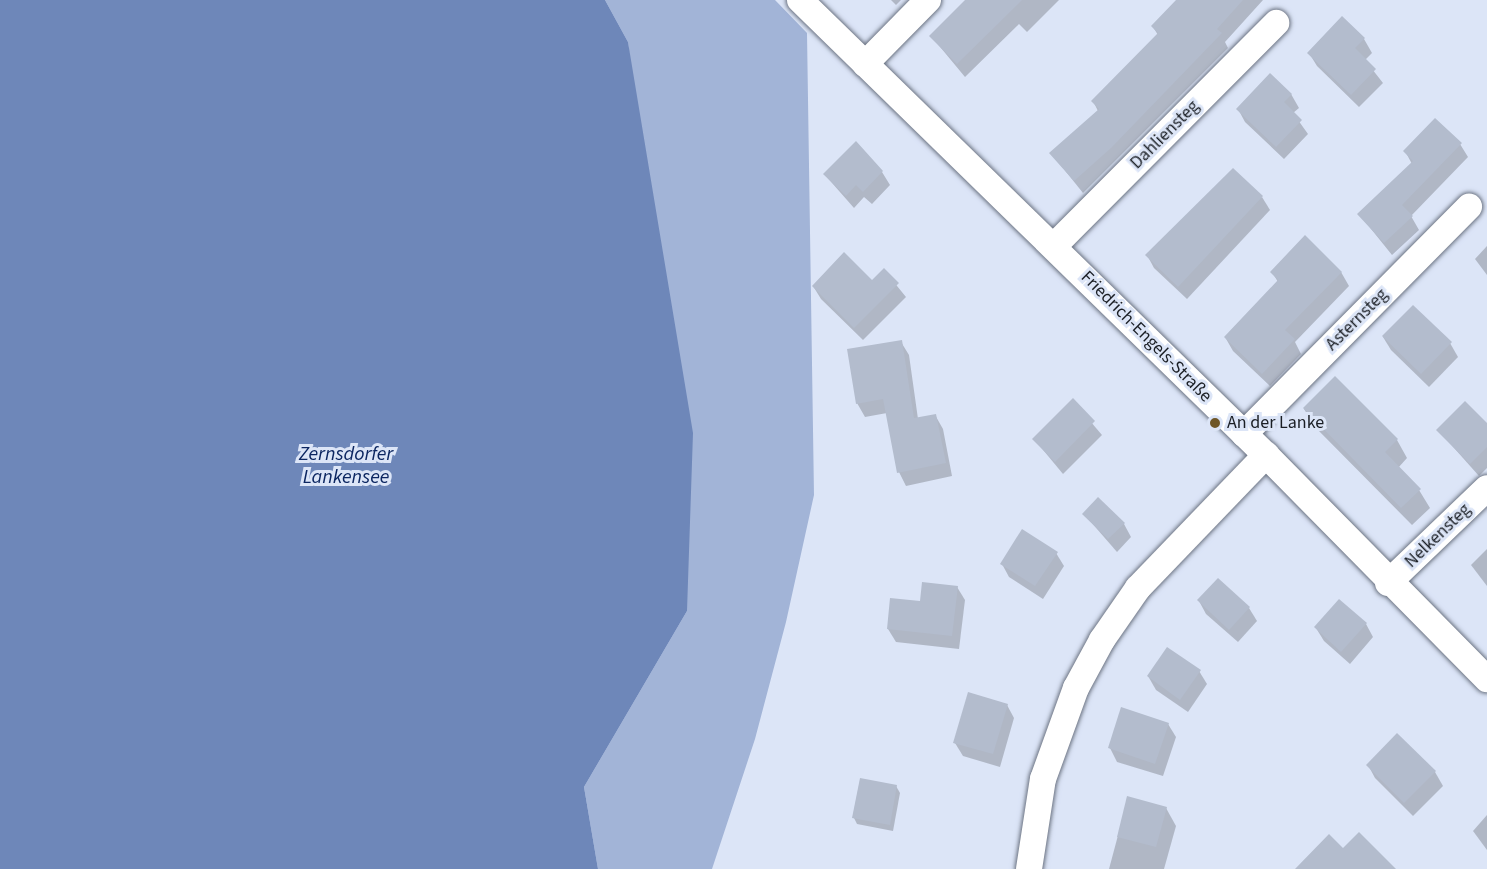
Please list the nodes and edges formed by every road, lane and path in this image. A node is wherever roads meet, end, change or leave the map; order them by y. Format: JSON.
{"nodes":[{"id":1,"x":800,"y":0,"type":"edge"},
{"id":2,"x":928,"y":0,"type":"edge"},
{"id":3,"x":1276,"y":22,"type":"dead end"},
{"id":4,"x":865,"y":64,"type":"junction"},
{"id":5,"x":1469,"y":207,"type":"dead end"},
{"id":6,"x":1054,"y":246,"type":"junction"},
{"id":7,"x":1244,"y":434,"type":"junction"},
{"id":8,"x":1266,"y":455,"type":"junction"},
{"id":9,"x":1487,"y":488,"type":"edge"},
{"id":10,"x":1388,"y":584,"type":"junction"},
{"id":11,"x":1487,"y":679,"type":"edge"},
{"id":12,"x":1029,"y":869,"type":"edge"}],
"edges":[{"from":1,"to":4,"type":"street","name":"Friedrich-Engels-Straße"},
{"from":2,"to":4,"type":"street"},
{"from":3,"to":6,"type":"street","name":"Dahliensteg"},
{"from":4,"to":6,"type":"street","name":"Friedrich-Engels-Straße"},
{"from":5,"to":7,"type":"street","name":"Asternsteg"},
{"from":6,"to":7,"type":"street","name":"Friedrich-Engels-Straße"},
{"from":7,"to":8,"type":"street","name":"Friedrich-Engels-Straße"},
{"from":8,"to":10,"type":"street","name":"Friedrich-Engels-Straße"},
{"from":8,"to":12,"type":"street"},
{"from":9,"to":10,"type":"street","name":"Nelkensteg"},
{"from":10,"to":11,"type":"street","name":"Friedrich-Engels-Straße"}]}
